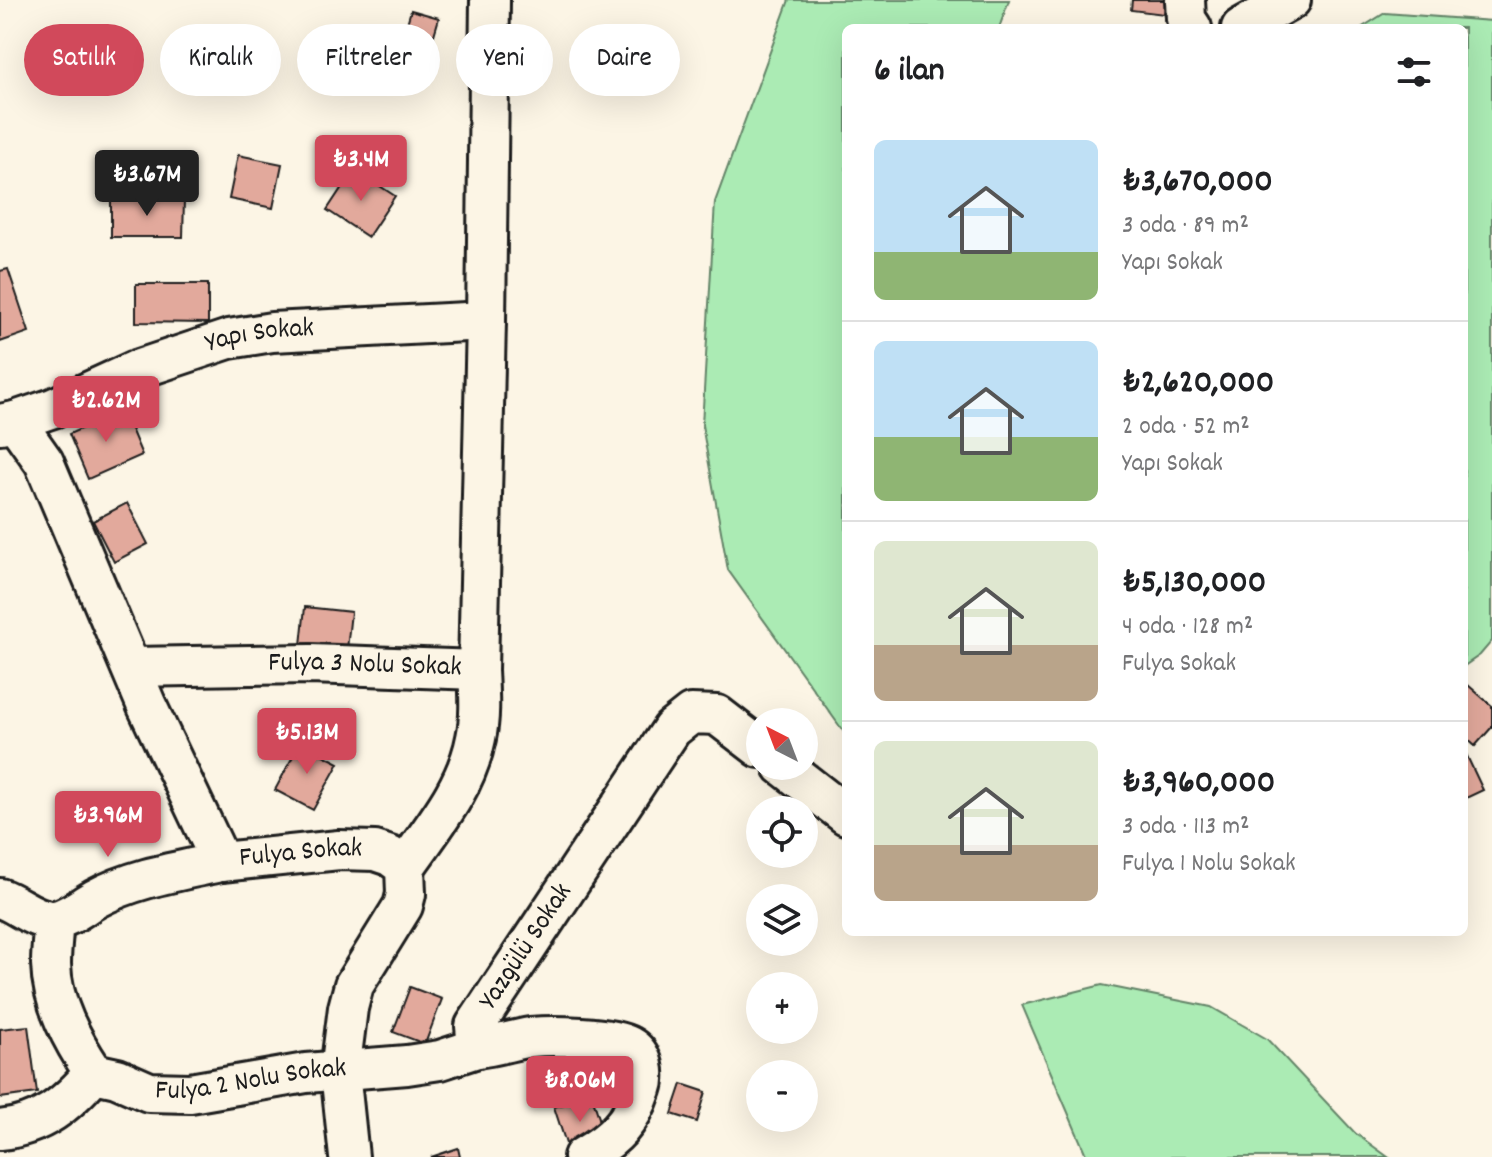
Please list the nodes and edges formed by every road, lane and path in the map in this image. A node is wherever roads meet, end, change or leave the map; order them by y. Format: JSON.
{"nodes":[{"id":1,"x":490,"y":0,"type":"edge"},
{"id":2,"x":1185,"y":0,"type":"edge"},
{"id":3,"x":1291,"y":0,"type":"edge"},
{"id":4,"x":1189,"y":24,"type":"edge"},
{"id":5,"x":1248,"y":24,"type":"edge"},
{"id":6,"x":486,"y":321,"type":"junction"},
{"id":7,"x":7,"y":423,"type":"edge"},
{"id":8,"x":131,"y":667,"type":"junction"},
{"id":9,"x":478,"y":670,"type":"junction"},
{"id":10,"x":746,"y":737,"type":"edge"},
{"id":11,"x":801,"y":780,"type":"edge"},
{"id":12,"x":842,"y":812,"type":"edge"},
{"id":13,"x":221,"y":862,"type":"junction"},
{"id":14,"x":405,"y":867,"type":"junction"},
{"id":15,"x":0,"y":898,"type":"edge"},
{"id":16,"x":54,"y":920,"type":"junction"},
{"id":17,"x":477,"y":1048,"type":"junction"},
{"id":18,"x":340,"y":1071,"type":"junction"},
{"id":19,"x":94,"y":1073,"type":"junction"},
{"id":20,"x":0,"y":1130,"type":"edge"},
{"id":21,"x":349,"y":1157,"type":"edge"},
{"id":22,"x":583,"y":1157,"type":"edge"}],
"edges":[{"from":1,"to":6,"type":"street"},
{"from":2,"to":4,"type":"street"},
{"from":3,"to":5,"type":"street"},
{"from":6,"to":7,"type":"street","name":"Yapı Sokak"},
{"from":6,"to":9,"type":"street"},
{"from":7,"to":8,"type":"street","name":"Fulya Sokak"},
{"from":8,"to":9,"type":"street","name":"Fulya 3 Nolu Sokak"},
{"from":8,"to":13,"type":"street","name":"Fulya Sokak"},
{"from":9,"to":14,"type":"street","name":"Fulya 3 Nolu Sokak"},
{"from":10,"to":17,"type":"street","name":"Yazgülü Sokak"},
{"from":11,"to":12,"type":"street"},
{"from":13,"to":14,"type":"street","name":"Fulya Sokak"},
{"from":13,"to":16,"type":"street"},
{"from":14,"to":18,"type":"street","name":"Fulya Sokak"},
{"from":15,"to":16,"type":"street"},
{"from":16,"to":19,"type":"street"},
{"from":17,"to":18,"type":"street","name":"Fulya 2 Nolu Sokak"},
{"from":17,"to":22,"type":"street","name":"Yazgülü Sokak"},
{"from":18,"to":19,"type":"street","name":"Fulya 2 Nolu Sokak"},
{"from":18,"to":21,"type":"street","name":"Fulya Sokak"},
{"from":19,"to":20,"type":"street"}]}
